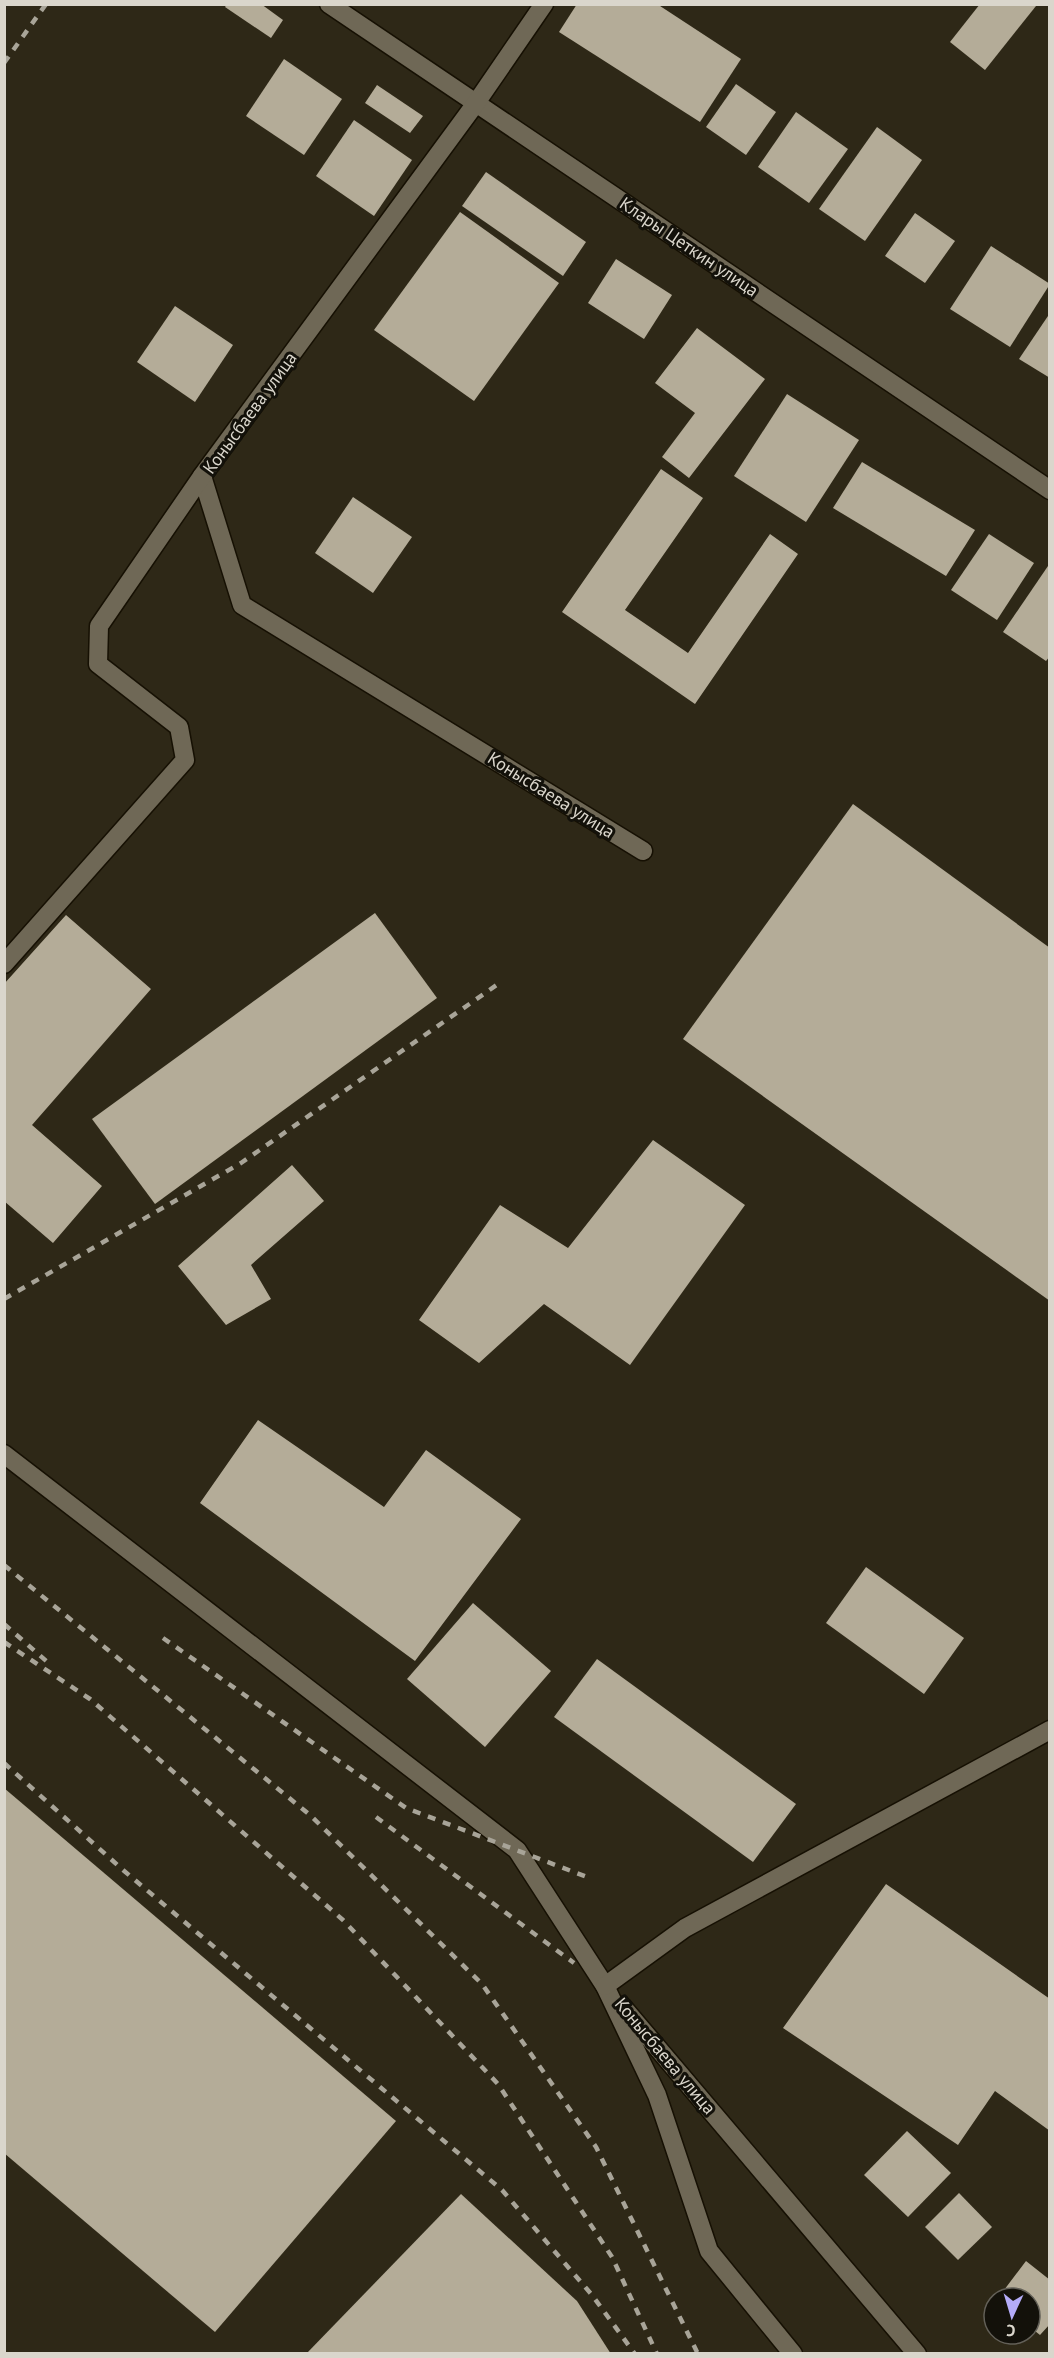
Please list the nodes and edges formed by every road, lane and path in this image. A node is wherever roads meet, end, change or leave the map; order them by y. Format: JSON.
{"nodes":[{"id":1,"x":329,"y":4,"type":"edge"},
{"id":2,"x":544,"y":4,"type":"edge"},
{"id":3,"x":476,"y":104,"type":"junction"},
{"id":4,"x":202,"y":476,"type":"junction"},
{"id":5,"x":1050,"y":490,"type":"edge"},
{"id":6,"x":643,"y":851,"type":"dead end"},
{"id":7,"x":4,"y":964,"type":"edge"},
{"id":8,"x":4,"y":1454,"type":"edge"},
{"id":9,"x":1050,"y":1730,"type":"edge"},
{"id":10,"x":605,"y":1986,"type":"junction"},
{"id":11,"x":793,"y":2354,"type":"edge"},
{"id":12,"x":918,"y":2354,"type":"edge"}],
"edges":[{"from":1,"to":3,"type":"street","name":"Клары Цеткин улица"},
{"from":2,"to":3,"type":"street","name":"Конысбаева улица"},
{"from":3,"to":4,"type":"street","name":"Конысбаева улица"},
{"from":3,"to":5,"type":"street","name":"Клары Цеткин улица"},
{"from":4,"to":6,"type":"street","name":"Конысбаева улица"},
{"from":4,"to":7,"type":"street"},
{"from":8,"to":10,"type":"street"},
{"from":9,"to":10,"type":"street","name":"Конысбаева улица"},
{"from":10,"to":11,"type":"street"},
{"from":10,"to":12,"type":"street","name":"Конысбаева улица"}]}
